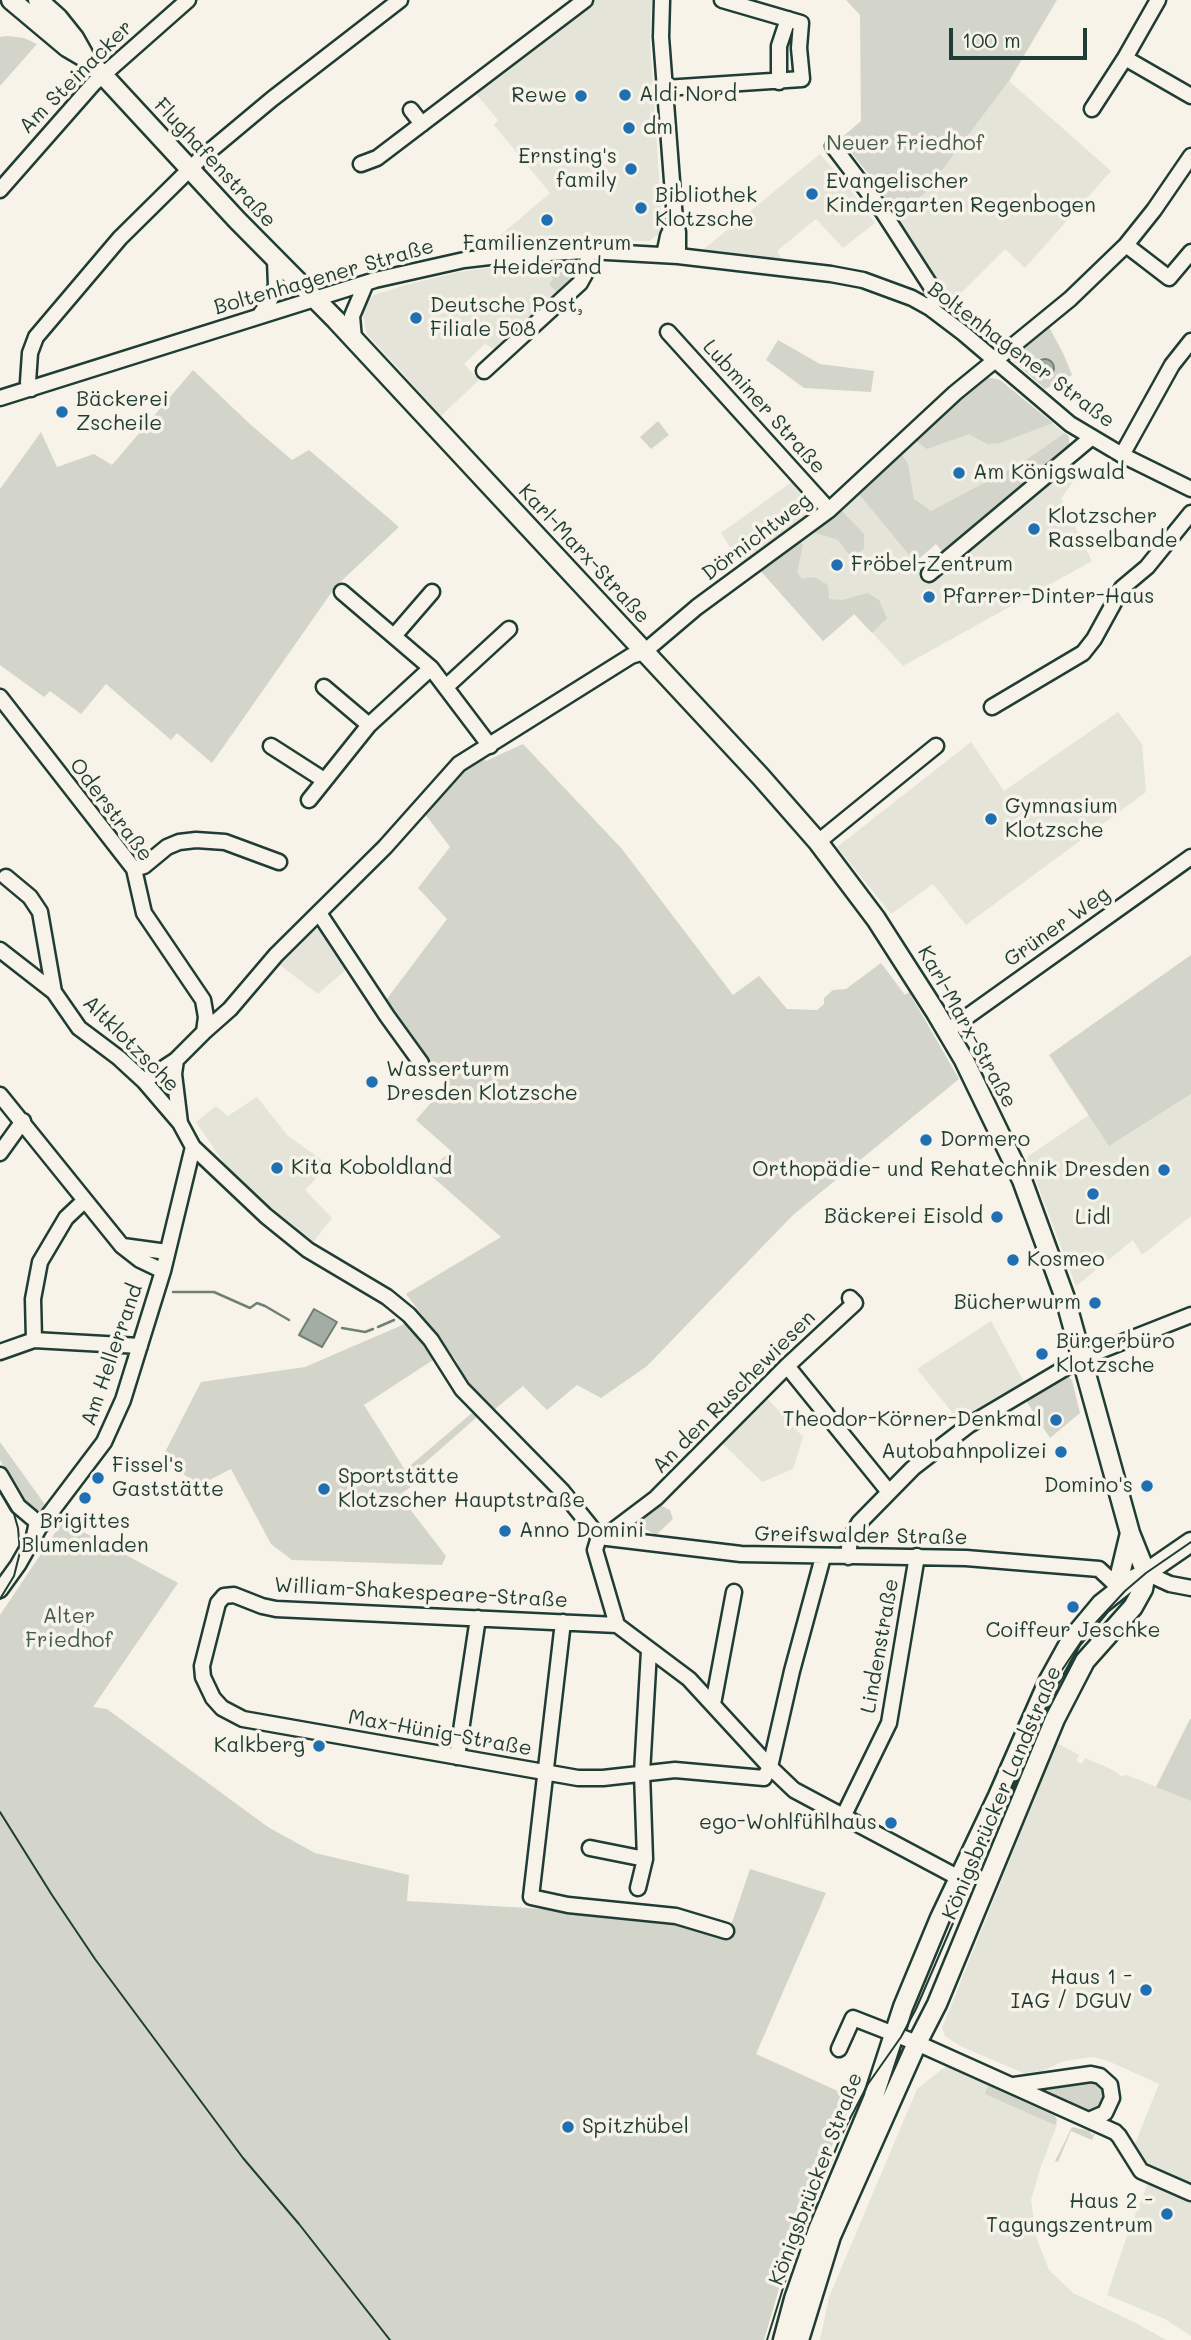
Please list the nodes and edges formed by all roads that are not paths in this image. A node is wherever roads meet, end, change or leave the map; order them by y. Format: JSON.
{"nodes":[{"id":1,"x":9,"y":0,"type":"edge"},
{"id":2,"x":38,"y":0,"type":"edge"},
{"id":3,"x":188,"y":0,"type":"edge"},
{"id":4,"x":400,"y":0,"type":"edge"},
{"id":5,"x":585,"y":0,"type":"edge"},
{"id":6,"x":663,"y":0,"type":"edge"},
{"id":7,"x":722,"y":0,"type":"edge"},
{"id":8,"x":1158,"y":0,"type":"edge"},
{"id":9,"x":0,"y":6,"type":"edge"},
{"id":10,"x":788,"y":19,"type":"junction"},
{"id":11,"x":84,"y":57,"type":"junction"},
{"id":12,"x":1125,"y":58,"type":"junction"},
{"id":13,"x":103,"y":75,"type":"junction"},
{"id":14,"x":779,"y":82,"type":"junction"},
{"id":15,"x":665,"y":88,"type":"junction"},
{"id":16,"x":1191,"y":96,"type":"edge"},
{"id":17,"x":1092,"y":108,"type":"dead end"},
{"id":18,"x":411,"y":110,"type":"dead end"},
{"id":19,"x":422,"y":124,"type":"junction"},
{"id":20,"x":834,"y":146,"type":"dead end"},
{"id":21,"x":1191,"y":156,"type":"edge"},
{"id":22,"x":361,"y":164,"type":"dead end"},
{"id":23,"x":190,"y":169,"type":"junction"},
{"id":24,"x":0,"y":190,"type":"edge"},
{"id":25,"x":1126,"y":245,"type":"junction"},
{"id":26,"x":589,"y":251,"type":"junction"},
{"id":27,"x":1191,"y":252,"type":"edge"},
{"id":28,"x":671,"y":256,"type":"junction"},
{"id":29,"x":275,"y":260,"type":"junction"},
{"id":30,"x":366,"y":283,"type":"junction"},
{"id":31,"x":314,"y":298,"type":"junction"},
{"id":32,"x":930,"y":308,"type":"junction"},
{"id":33,"x":260,"y":315,"type":"junction"},
{"id":34,"x":668,"y":332,"type":"dead end"},
{"id":35,"x":354,"y":339,"type":"junction"},
{"id":36,"x":1191,"y":341,"type":"edge"},
{"id":37,"x":994,"y":360,"type":"junction"},
{"id":38,"x":484,"y":371,"type":"dead end"},
{"id":39,"x":31,"y":389,"type":"junction"},
{"id":40,"x":0,"y":398,"type":"edge"},
{"id":41,"x":1091,"y":438,"type":"junction"},
{"id":42,"x":1122,"y":455,"type":"junction"},
{"id":43,"x":1191,"y":489,"type":"edge"},
{"id":44,"x":829,"y":510,"type":"junction"},
{"id":45,"x":1191,"y":513,"type":"edge"},
{"id":46,"x":929,"y":574,"type":"dead end"},
{"id":47,"x":342,"y":592,"type":"dead end"},
{"id":48,"x":432,"y":592,"type":"dead end"},
{"id":49,"x":509,"y":629,"type":"dead end"},
{"id":50,"x":394,"y":636,"type":"junction"},
{"id":51,"x":644,"y":652,"type":"junction"},
{"id":52,"x":431,"y":668,"type":"junction"},
{"id":53,"x":324,"y":687,"type":"dead end"},
{"id":54,"x":447,"y":687,"type":"junction"},
{"id":55,"x":0,"y":697,"type":"edge"},
{"id":56,"x":992,"y":707,"type":"dead end"},
{"id":57,"x":369,"y":725,"type":"junction"},
{"id":58,"x":271,"y":746,"type":"dead end"},
{"id":59,"x":489,"y":746,"type":"junction"},
{"id":60,"x":936,"y":746,"type":"dead end"},
{"id":61,"x":324,"y":780,"type":"junction"},
{"id":62,"x":309,"y":800,"type":"dead end"},
{"id":63,"x":818,"y":842,"type":"junction"},
{"id":64,"x":1191,"y":856,"type":"edge"},
{"id":65,"x":279,"y":862,"type":"dead end"},
{"id":66,"x":134,"y":869,"type":"junction"},
{"id":67,"x":6,"y":877,"type":"dead end"},
{"id":68,"x":319,"y":913,"type":"junction"},
{"id":69,"x":0,"y":950,"type":"edge"},
{"id":70,"x":54,"y":992,"type":"junction"},
{"id":71,"x":947,"y":1031,"type":"junction"},
{"id":72,"x":204,"y":1032,"type":"junction"},
{"id":73,"x":176,"y":1060,"type":"junction"},
{"id":74,"x":421,"y":1063,"type":"dead end"},
{"id":75,"x":144,"y":1081,"type":"junction"},
{"id":76,"x":0,"y":1095,"type":"edge"},
{"id":77,"x":23,"y":1121,"type":"junction"},
{"id":78,"x":180,"y":1123,"type":"junction"},
{"id":79,"x":193,"y":1147,"type":"junction"},
{"id":80,"x":0,"y":1153,"type":"edge"},
{"id":81,"x":84,"y":1201,"type":"junction"},
{"id":82,"x":122,"y":1246,"type":"junction"},
{"id":83,"x":167,"y":1252,"type":"junction"},
{"id":84,"x":163,"y":1271,"type":"junction"},
{"id":85,"x":850,"y":1298,"type":"dead end"},
{"id":86,"x":1191,"y":1315,"type":"edge"},
{"id":87,"x":34,"y":1340,"type":"junction"},
{"id":88,"x":140,"y":1346,"type":"junction"},
{"id":89,"x":0,"y":1352,"type":"edge"},
{"id":90,"x":1082,"y":1357,"type":"junction"},
{"id":91,"x":787,"y":1366,"type":"junction"},
{"id":92,"x":0,"y":1475,"type":"edge"},
{"id":93,"x":889,"y":1492,"type":"junction"},
{"id":94,"x":636,"y":1514,"type":"junction"},
{"id":95,"x":1130,"y":1533,"type":"junction"},
{"id":96,"x":34,"y":1537,"type":"junction"},
{"id":97,"x":599,"y":1537,"type":"junction"},
{"id":98,"x":1191,"y":1542,"type":"edge"},
{"id":99,"x":644,"y":1543,"type":"junction"},
{"id":100,"x":917,"y":1556,"type":"junction"},
{"id":101,"x":823,"y":1557,"type":"junction"},
{"id":102,"x":848,"y":1557,"type":"junction"},
{"id":103,"x":1146,"y":1573,"type":"junction"},
{"id":104,"x":1112,"y":1583,"type":"junction"},
{"id":105,"x":1191,"y":1588,"type":"edge"},
{"id":106,"x":0,"y":1590,"type":"edge"},
{"id":107,"x":734,"y":1592,"type":"dead end"},
{"id":108,"x":224,"y":1596,"type":"joint"},
{"id":109,"x":478,"y":1618,"type":"junction"},
{"id":110,"x":563,"y":1622,"type":"junction"},
{"id":111,"x":617,"y":1625,"type":"junction"},
{"id":112,"x":649,"y":1651,"type":"junction"},
{"id":113,"x":713,"y":1704,"type":"junction"},
{"id":114,"x":457,"y":1756,"type":"junction"},
{"id":115,"x":770,"y":1767,"type":"junction"},
{"id":116,"x":642,"y":1773,"type":"junction"},
{"id":117,"x":545,"y":1774,"type":"junction"},
{"id":118,"x":843,"y":1817,"type":"junction"},
{"id":119,"x":590,"y":1848,"type":"dead end"},
{"id":120,"x":645,"y":1859,"type":"junction"},
{"id":121,"x":959,"y":1878,"type":"junction"},
{"id":122,"x":638,"y":1888,"type":"dead end"},
{"id":123,"x":726,"y":1931,"type":"dead end"},
{"id":124,"x":893,"y":2034,"type":"junction"},
{"id":125,"x":917,"y":2043,"type":"junction"},
{"id":126,"x":839,"y":2049,"type":"dead end"},
{"id":127,"x":1013,"y":2085,"type":"junction"},
{"id":128,"x":1089,"y":2120,"type":"junction"},
{"id":129,"x":1191,"y":2193,"type":"edge"},
{"id":130,"x":783,"y":2340,"type":"edge"},
{"id":131,"x":799,"y":2340,"type":"edge"}],
"edges":[{"from":1,"to":9,"type":"main road"},
{"from":1,"to":11,"type":"main road","name":"Flughafenstraße"},
{"from":2,"to":11,"type":"main road","name":"Flughafenstraße"},
{"from":3,"to":13,"type":"street","name":"Am Steinacker"},
{"from":4,"to":23,"type":"street"},
{"from":5,"to":19,"type":"street"},
{"from":6,"to":15,"type":"street"},
{"from":7,"to":10,"type":"street"},
{"from":8,"to":12,"type":"street"},
{"from":10,"to":14,"type":"street"},
{"from":10,"to":14,"type":"street"},
{"from":11,"to":13,"type":"main road","name":"Flughafenstraße"},
{"from":12,"to":16,"type":"street"},
{"from":12,"to":17,"type":"street"},
{"from":13,"to":23,"type":"main road","name":"Flughafenstraße"},
{"from":13,"to":24,"type":"street","name":"Am Steinacker"},
{"from":14,"to":15,"type":"street"},
{"from":15,"to":28,"type":"street"},
{"from":18,"to":19,"type":"street"},
{"from":19,"to":22,"type":"street"},
{"from":20,"to":32,"type":"street"},
{"from":21,"to":25,"type":"street","name":"Dörnichtweg"},
{"from":23,"to":29,"type":"main road","name":"Flughafenstraße"},
{"from":23,"to":39,"type":"street"},
{"from":25,"to":27,"type":"street"},
{"from":25,"to":37,"type":"street","name":"Dörnichtweg"},
{"from":26,"to":28,"type":"street","name":"Boltenhagener Straße"},
{"from":26,"to":30,"type":"street","name":"Boltenhagener Straße"},
{"from":26,"to":38,"type":"street"},
{"from":28,"to":32,"type":"street","name":"Boltenhagener Straße"},
{"from":29,"to":31,"type":"main road","name":"Flughafenstraße"},
{"from":29,"to":33,"type":"street"},
{"from":30,"to":31,"type":"street","name":"Boltenhagener Straße"},
{"from":30,"to":35,"type":"street"},
{"from":31,"to":33,"type":"street","name":"Boltenhagener Straße"},
{"from":31,"to":35,"type":"main road","name":"Karl-Marx-Straße"},
{"from":32,"to":37,"type":"street","name":"Boltenhagener Straße"},
{"from":33,"to":39,"type":"street","name":"Boltenhagener Straße"},
{"from":34,"to":44,"type":"street","name":"Lubminer Straße"},
{"from":35,"to":51,"type":"main road","name":"Karl-Marx-Straße"},
{"from":36,"to":42,"type":"street"},
{"from":37,"to":41,"type":"street","name":"Boltenhagener Straße"},
{"from":37,"to":44,"type":"street","name":"Dörnichtweg"},
{"from":39,"to":40,"type":"street","name":"Boltenhagener Straße"},
{"from":41,"to":42,"type":"street","name":"Boltenhagener Straße"},
{"from":41,"to":46,"type":"street"},
{"from":42,"to":43,"type":"street","name":"Boltenhagener Straße"},
{"from":44,"to":51,"type":"street","name":"Dörnichtweg"},
{"from":45,"to":56,"type":"street"},
{"from":47,"to":50,"type":"street"},
{"from":48,"to":50,"type":"street"},
{"from":49,"to":54,"type":"street"},
{"from":50,"to":52,"type":"street"},
{"from":51,"to":59,"type":"street","name":"Dörnichtweg"},
{"from":51,"to":63,"type":"main road","name":"Karl-Marx-Straße"},
{"from":52,"to":54,"type":"street"},
{"from":52,"to":57,"type":"street"},
{"from":53,"to":57,"type":"street"},
{"from":54,"to":59,"type":"street"},
{"from":55,"to":66,"type":"street","name":"Oderstraße"},
{"from":57,"to":61,"type":"street"},
{"from":58,"to":61,"type":"street"},
{"from":59,"to":68,"type":"street","name":"Dörnichtweg"},
{"from":60,"to":63,"type":"street"},
{"from":61,"to":62,"type":"street"},
{"from":63,"to":71,"type":"main road","name":"Karl-Marx-Straße"},
{"from":64,"to":71,"type":"street","name":"Grüner Weg"},
{"from":65,"to":66,"type":"street"},
{"from":66,"to":72,"type":"street","name":"Oderstraße"},
{"from":67,"to":70,"type":"street"},
{"from":68,"to":72,"type":"street","name":"Dörnichtweg"},
{"from":68,"to":74,"type":"street"},
{"from":69,"to":70,"type":"street","name":"Altklotzsche"},
{"from":70,"to":75,"type":"street","name":"Altklotzsche"},
{"from":71,"to":90,"type":"main road","name":"Karl-Marx-Straße"},
{"from":72,"to":73,"type":"street"},
{"from":73,"to":75,"type":"street"},
{"from":73,"to":78,"type":"street"},
{"from":75,"to":78,"type":"street","name":"Altklotzsche"},
{"from":76,"to":77,"type":"street"},
{"from":77,"to":80,"type":"street"},
{"from":77,"to":81,"type":"street"},
{"from":78,"to":79,"type":"street","name":"Altklotzsche"},
{"from":79,"to":83,"type":"street","name":"Am Hellerrand"},
{"from":79,"to":97,"type":"street","name":"Altklotzsche"},
{"from":81,"to":82,"type":"street"},
{"from":81,"to":87,"type":"street"},
{"from":82,"to":83,"type":"street"},
{"from":82,"to":84,"type":"street"},
{"from":83,"to":84,"type":"street","name":"Am Hellerrand"},
{"from":84,"to":88,"type":"street","name":"Am Hellerrand"},
{"from":85,"to":91,"type":"street","name":"An den Ruschewiesen"},
{"from":86,"to":90,"type":"street"},
{"from":87,"to":88,"type":"street"},
{"from":87,"to":89,"type":"street"},
{"from":88,"to":96,"type":"street","name":"Am Hellerrand"},
{"from":90,"to":93,"type":"street"},
{"from":90,"to":95,"type":"main road","name":"Karl-Marx-Straße"},
{"from":91,"to":93,"type":"street"},
{"from":91,"to":94,"type":"street","name":"An den Ruschewiesen"},
{"from":92,"to":96,"type":"street"},
{"from":93,"to":102,"type":"street"},
{"from":94,"to":97,"type":"street","name":"An den Ruschewiesen"},
{"from":94,"to":99,"type":"street"},
{"from":95,"to":103,"type":"main road","name":"Karl-Marx-Straße"},
{"from":95,"to":104,"type":"main road"},
{"from":96,"to":106,"type":"street","name":"Am Hellerrand"},
{"from":97,"to":99,"type":"street","name":"Greifswalder Straße"},
{"from":97,"to":111,"type":"street"},
{"from":98,"to":103,"type":"main road"},
{"from":99,"to":101,"type":"street","name":"Greifswalder Straße"},
{"from":100,"to":102,"type":"street","name":"Greifswalder Straße"},
{"from":100,"to":104,"type":"street","name":"Greifswalder Straße"},
{"from":100,"to":118,"type":"street","name":"Lindenstraße"},
{"from":101,"to":102,"type":"street","name":"Greifswalder Straße"},
{"from":101,"to":115,"type":"street"},
{"from":103,"to":104,"type":"main road","name":"Königsbrücker Landstraße"},
{"from":103,"to":105,"type":"street"},
{"from":103,"to":125,"type":"main road","name":"Königsbrücker Landstraße"},
{"from":104,"to":121,"type":"main road","name":"Königsbrücker Landstraße"},
{"from":107,"to":113,"type":"street"},
{"from":108,"to":109,"type":"street","name":"William-Shakespeare-Straße"},
{"from":108,"to":114,"type":"street","name":"Max-Hünig-Straße"},
{"from":109,"to":110,"type":"street","name":"William-Shakespeare-Straße"},
{"from":109,"to":114,"type":"street"},
{"from":110,"to":111,"type":"street","name":"William-Shakespeare-Straße"},
{"from":110,"to":117,"type":"street"},
{"from":111,"to":112,"type":"street"},
{"from":112,"to":113,"type":"street"},
{"from":112,"to":116,"type":"street"},
{"from":113,"to":115,"type":"street"},
{"from":114,"to":117,"type":"street","name":"Max-Hünig-Straße"},
{"from":115,"to":116,"type":"street","name":"Max-Hünig-Straße"},
{"from":115,"to":118,"type":"street"},
{"from":116,"to":117,"type":"street","name":"Max-Hünig-Straße"},
{"from":116,"to":120,"type":"street"},
{"from":117,"to":123,"type":"street"},
{"from":118,"to":121,"type":"street"},
{"from":119,"to":120,"type":"street"},
{"from":120,"to":122,"type":"street"},
{"from":121,"to":124,"type":"main road","name":"Königsbrücker Landstraße"},
{"from":124,"to":125,"type":"street"},
{"from":124,"to":126,"type":"street"},
{"from":124,"to":130,"type":"main road","name":"Königsbrücker Straße"},
{"from":125,"to":127,"type":"street"},
{"from":125,"to":131,"type":"main road","name":"Königsbrücker Straße"},
{"from":127,"to":128,"type":"street"},
{"from":127,"to":128,"type":"street"},
{"from":128,"to":129,"type":"street"}]}
